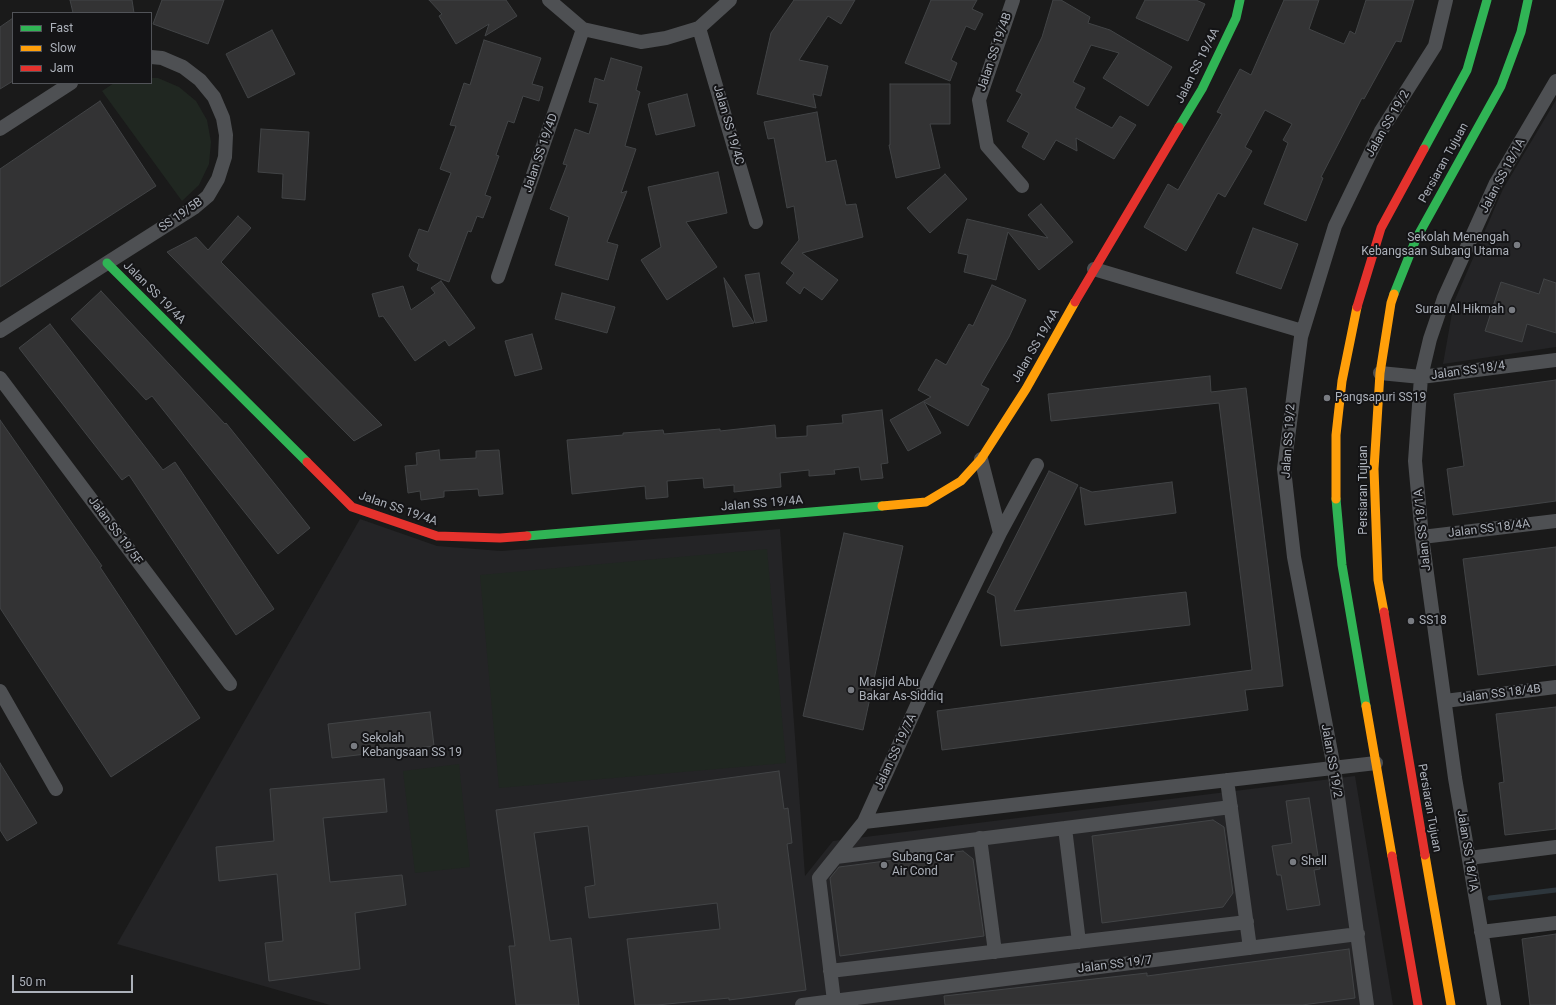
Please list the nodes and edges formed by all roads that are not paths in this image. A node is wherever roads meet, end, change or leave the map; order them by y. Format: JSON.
{"nodes":[{"id":1,"x":549,"y":0,"type":"edge"},
{"id":2,"x":730,"y":0,"type":"edge"},
{"id":3,"x":1014,"y":0,"type":"edge"},
{"id":4,"x":1240,"y":0,"type":"edge"},
{"id":5,"x":1446,"y":0,"type":"edge"},
{"id":6,"x":1487,"y":0,"type":"edge"},
{"id":7,"x":1528,"y":0,"type":"edge"},
{"id":8,"x":699,"y":28,"type":"junction"},
{"id":9,"x":583,"y":29,"type":"junction"},
{"id":10,"x":152,"y":57,"type":"edge"},
{"id":11,"x":1556,"y":81,"type":"edge"},
{"id":12,"x":69,"y":84,"type":"edge"},
{"id":13,"x":0,"y":129,"type":"edge"},
{"id":14,"x":1022,"y":186,"type":"dead end"},
{"id":15,"x":756,"y":222,"type":"dead end"},
{"id":16,"x":107,"y":263,"type":"junction"},
{"id":17,"x":1094,"y":269,"type":"junction"},
{"id":18,"x":498,"y":278,"type":"dead end"},
{"id":19,"x":0,"y":331,"type":"edge"},
{"id":20,"x":1302,"y":331,"type":"junction"},
{"id":21,"x":1556,"y":360,"type":"edge"},
{"id":22,"x":1380,"y":373,"type":"junction"},
{"id":23,"x":1421,"y":377,"type":"junction"},
{"id":24,"x":0,"y":378,"type":"edge"},
{"id":25,"x":981,"y":459,"type":"junction"},
{"id":26,"x":1037,"y":465,"type":"dead end"},
{"id":27,"x":1556,"y":521,"type":"edge"},
{"id":28,"x":1000,"y":533,"type":"junction"},
{"id":29,"x":1422,"y":537,"type":"junction"},
{"id":30,"x":230,"y":684,"type":"dead end"},
{"id":31,"x":1556,"y":688,"type":"edge"},
{"id":32,"x":0,"y":691,"type":"edge"},
{"id":33,"x":1445,"y":701,"type":"junction"},
{"id":34,"x":1376,"y":763,"type":"junction"},
{"id":35,"x":1334,"y":768,"type":"junction"},
{"id":36,"x":1227,"y":780,"type":"junction"},
{"id":37,"x":56,"y":789,"type":"dead end"},
{"id":38,"x":1231,"y":807,"type":"junction"},
{"id":39,"x":864,"y":822,"type":"junction"},
{"id":40,"x":1065,"y":828,"type":"junction"},
{"id":41,"x":980,"y":838,"type":"junction"},
{"id":42,"x":1556,"y":848,"type":"edge"},
{"id":43,"x":836,"y":857,"type":"junction"},
{"id":44,"x":1468,"y":858,"type":"junction"},
{"id":45,"x":1247,"y":922,"type":"junction"},
{"id":46,"x":1556,"y":923,"type":"edge"},
{"id":47,"x":1481,"y":932,"type":"junction"},
{"id":48,"x":1358,"y":934,"type":"junction"},
{"id":49,"x":1079,"y":942,"type":"junction"},
{"id":50,"x":1250,"y":948,"type":"junction"},
{"id":51,"x":995,"y":952,"type":"junction"},
{"id":52,"x":830,"y":972,"type":"junction"},
{"id":53,"x":895,"y":999,"type":"edge"},
{"id":54,"x":834,"y":1001,"type":"junction"},
{"id":55,"x":802,"y":1005,"type":"edge"},
{"id":56,"x":1368,"y":1005,"type":"edge"},
{"id":57,"x":1418,"y":1005,"type":"edge"},
{"id":58,"x":1451,"y":1005,"type":"edge"},
{"id":59,"x":1494,"y":1005,"type":"edge"}],
"edges":[{"from":1,"to":9,"type":"street"},
{"from":2,"to":8,"type":"street"},
{"from":3,"to":14,"type":"street","name":"Jalan SS 19/4B"},
{"from":4,"to":17,"type":"main road","name":"Jalan SS 19/4A"},
{"from":5,"to":20,"type":"street","name":"Jalan SS 19/2"},
{"from":6,"to":34,"type":"main road","name":"Persiaran Tujuan"},
{"from":7,"to":22,"type":"main road","name":"Persiaran Tujuan"},
{"from":8,"to":9,"type":"street"},
{"from":8,"to":15,"type":"street","name":"Jalan SS 19/4C"},
{"from":9,"to":18,"type":"street","name":"Jalan SS 19/4D"},
{"from":10,"to":16,"type":"street","name":"SS 19/5B"},
{"from":11,"to":23,"type":"street","name":"Jalan SS 18/1A"},
{"from":12,"to":13,"type":"street"},
{"from":16,"to":19,"type":"street","name":"SS 19/5B"},
{"from":16,"to":25,"type":"main road","name":"Jalan SS 19/4A"},
{"from":17,"to":20,"type":"street"},
{"from":17,"to":25,"type":"main road","name":"Jalan SS 19/4A"},
{"from":20,"to":35,"type":"street","name":"Jalan SS 19/2"},
{"from":21,"to":23,"type":"street","name":"Jalan SS 18/4"},
{"from":22,"to":23,"type":"street","name":"Jalan SS 18/4"},
{"from":22,"to":58,"type":"main road","name":"Persiaran Tujuan"},
{"from":23,"to":29,"type":"street","name":"Jalan SS 18/1A"},
{"from":24,"to":30,"type":"street","name":"Jalan SS 19/5F"},
{"from":25,"to":28,"type":"street"},
{"from":26,"to":28,"type":"street","name":"Jalan SS 19/7A"},
{"from":27,"to":29,"type":"street","name":"Jalan SS 18/4A"},
{"from":28,"to":39,"type":"street","name":"Jalan SS 19/7A"},
{"from":29,"to":33,"type":"street","name":"Jalan SS 18/1A"},
{"from":31,"to":33,"type":"street","name":"Jalan SS 18/4B"},
{"from":32,"to":37,"type":"street"},
{"from":33,"to":44,"type":"street","name":"Jalan SS 18/1A"},
{"from":34,"to":35,"type":"street"},
{"from":34,"to":57,"type":"main road","name":"Persiaran Tujuan"},
{"from":35,"to":36,"type":"street"},
{"from":35,"to":48,"type":"street","name":"Jalan SS 19/2"},
{"from":36,"to":38,"type":"street"},
{"from":36,"to":39,"type":"street"},
{"from":38,"to":40,"type":"street"},
{"from":38,"to":45,"type":"street"},
{"from":39,"to":43,"type":"street","name":"Jalan SS 19/7A"},
{"from":40,"to":41,"type":"street"},
{"from":40,"to":49,"type":"street"},
{"from":41,"to":43,"type":"street"},
{"from":41,"to":51,"type":"street"},
{"from":42,"to":44,"type":"street"},
{"from":43,"to":52,"type":"street","name":"Jalan SS 19/7A"},
{"from":44,"to":47,"type":"street","name":"Jalan SS 18/1A"},
{"from":45,"to":49,"type":"street"},
{"from":45,"to":50,"type":"street"},
{"from":46,"to":47,"type":"street"},
{"from":47,"to":59,"type":"street","name":"Jalan SS 18/1A"},
{"from":48,"to":50,"type":"street","name":"Jalan SS 19/7"},
{"from":48,"to":56,"type":"street"},
{"from":49,"to":51,"type":"street"},
{"from":50,"to":53,"type":"street","name":"Jalan SS 19/7"},
{"from":51,"to":52,"type":"street"},
{"from":52,"to":54,"type":"street","name":"Jalan SS 19/7A"},
{"from":53,"to":54,"type":"street","name":"Jalan SS 19/7"},
{"from":54,"to":55,"type":"street","name":"Jalan SS 19/7"}]}
